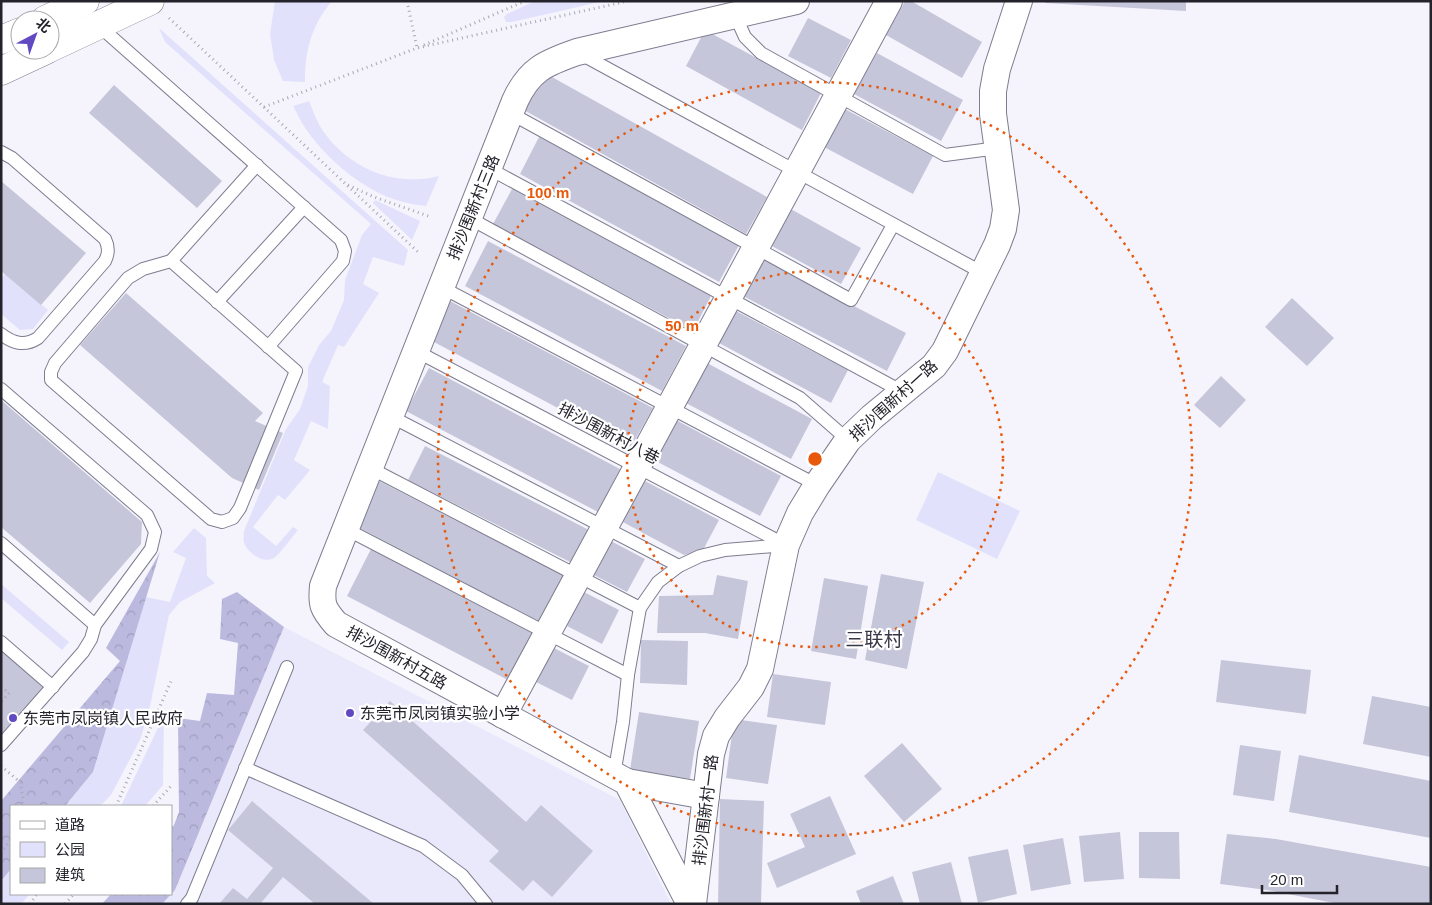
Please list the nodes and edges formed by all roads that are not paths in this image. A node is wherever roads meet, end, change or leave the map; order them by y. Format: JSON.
{"nodes":[{"id":1,"x":85,"y":1,"type":"edge"},
{"id":2,"x":796,"y":1,"type":"edge"},
{"id":3,"x":889,"y":1,"type":"edge"},
{"id":4,"x":1019,"y":1,"type":"edge"},
{"id":5,"x":159,"y":9,"type":"edge"},
{"id":6,"x":60,"y":13,"type":"edge"},
{"id":7,"x":735,"y":16,"type":"junction"},
{"id":8,"x":98,"y":25,"type":"junction"},
{"id":9,"x":60,"y":43,"type":"edge"},
{"id":10,"x":577,"y":52,"type":"junction"},
{"id":11,"x":25,"y":60,"type":"edge"},
{"id":12,"x":1,"y":71,"type":"edge"},
{"id":13,"x":838,"y":96,"type":"junction"},
{"id":14,"x":510,"y":113,"type":"junction"},
{"id":15,"x":998,"y":148,"type":"junction"},
{"id":16,"x":1,"y":152,"type":"edge"},
{"id":17,"x":257,"y":166,"type":"junction"},
{"id":18,"x":488,"y":168,"type":"junction"},
{"id":19,"x":797,"y":172,"type":"junction"},
{"id":20,"x":304,"y":207,"type":"junction"},
{"id":21,"x":469,"y":218,"type":"junction"},
{"id":22,"x":893,"y":225,"type":"junction"},
{"id":23,"x":756,"y":248,"type":"junction"},
{"id":24,"x":171,"y":261,"type":"junction"},
{"id":25,"x":983,"y":273,"type":"junction"},
{"id":26,"x":442,"y":287,"type":"junction"},
{"id":27,"x":217,"y":302,"type":"junction"},
{"id":28,"x":1,"y":334,"type":"edge"},
{"id":29,"x":703,"y":345,"type":"junction"},
{"id":30,"x":268,"y":347,"type":"junction"},
{"id":31,"x":416,"y":351,"type":"junction"},
{"id":32,"x":1,"y":389,"type":"edge"},
{"id":33,"x":903,"y":392,"type":"junction"},
{"id":34,"x":669,"y":407,"type":"junction"},
{"id":35,"x":390,"y":416,"type":"junction"},
{"id":36,"x":848,"y":440,"type":"junction"},
{"id":37,"x":637,"y":467,"type":"junction"},
{"id":38,"x":370,"y":468,"type":"junction"},
{"id":39,"x":817,"y":485,"type":"junction"},
{"id":40,"x":604,"y":527,"type":"junction"},
{"id":41,"x":346,"y":529,"type":"junction"},
{"id":42,"x":1,"y":543,"type":"edge"},
{"id":43,"x":786,"y":545,"type":"junction"},
{"id":44,"x":679,"y":566,"type":"junction"},
{"id":45,"x":578,"y":576,"type":"junction"},
{"id":46,"x":321,"y":600,"type":"joint"},
{"id":47,"x":640,"y":608,"type":"junction"},
{"id":48,"x":95,"y":625,"type":"junction"},
{"id":49,"x":546,"y":633,"type":"junction"},
{"id":50,"x":1,"y":642,"type":"edge"},
{"id":51,"x":287,"y":667,"type":"dead end"},
{"id":52,"x":628,"y":675,"type":"junction"},
{"id":53,"x":53,"y":687,"type":"junction"},
{"id":54,"x":503,"y":715,"type":"junction"},
{"id":55,"x":1,"y":746,"type":"edge"},
{"id":56,"x":245,"y":768,"type":"junction"},
{"id":57,"x":621,"y":779,"type":"junction"},
{"id":58,"x":706,"y":796,"type":"junction"},
{"id":59,"x":187,"y":904,"type":"edge"},
{"id":60,"x":486,"y":904,"type":"edge"},
{"id":61,"x":692,"y":904,"type":"edge"}],
"edges":[{"from":1,"to":6,"type":"street"},
{"from":2,"to":7,"type":"street","name":"排沙围新村三路"},
{"from":3,"to":13,"type":"street"},
{"from":4,"to":15,"type":"street","name":"排沙围新村一路"},
{"from":5,"to":8,"type":"street"},
{"from":7,"to":10,"type":"street","name":"排沙围新村三路"},
{"from":7,"to":13,"type":"lane"},
{"from":8,"to":9,"type":"street"},
{"from":8,"to":17,"type":"lane"},
{"from":10,"to":14,"type":"street","name":"排沙围新村三路"},
{"from":10,"to":19,"type":"lane"},
{"from":11,"to":12,"type":"street"},
{"from":13,"to":15,"type":"lane"},
{"from":13,"to":19,"type":"street"},
{"from":14,"to":18,"type":"street","name":"排沙围新村三路"},
{"from":14,"to":23,"type":"lane"},
{"from":15,"to":25,"type":"street","name":"排沙围新村一路"},
{"from":16,"to":28,"type":"lane"},
{"from":17,"to":20,"type":"lane"},
{"from":17,"to":24,"type":"lane"},
{"from":18,"to":21,"type":"street","name":"排沙围新村三路"},
{"from":18,"to":33,"type":"lane"},
{"from":19,"to":22,"type":"lane"},
{"from":19,"to":23,"type":"street"},
{"from":20,"to":27,"type":"lane"},
{"from":20,"to":30,"type":"lane"},
{"from":21,"to":26,"type":"street","name":"排沙围新村三路"},
{"from":21,"to":29,"type":"lane"},
{"from":22,"to":23,"type":"lane"},
{"from":22,"to":25,"type":"lane"},
{"from":23,"to":29,"type":"street"},
{"from":24,"to":27,"type":"lane"},
{"from":24,"to":30,"type":"lane"},
{"from":25,"to":33,"type":"street","name":"排沙围新村一路"},
{"from":26,"to":31,"type":"street","name":"排沙围新村三路"},
{"from":26,"to":34,"type":"lane"},
{"from":27,"to":30,"type":"lane"},
{"from":29,"to":34,"type":"street"},
{"from":29,"to":36,"type":"lane"},
{"from":31,"to":35,"type":"street","name":"排沙围新村三路"},
{"from":31,"to":37,"type":"lane","name":"排沙围新村八巷"},
{"from":32,"to":48,"type":"lane"},
{"from":33,"to":36,"type":"street","name":"排沙围新村一路"},
{"from":34,"to":37,"type":"street"},
{"from":34,"to":39,"type":"lane"},
{"from":35,"to":38,"type":"street","name":"排沙围新村三路"},
{"from":35,"to":40,"type":"lane"},
{"from":36,"to":39,"type":"street","name":"排沙围新村一路"},
{"from":37,"to":40,"type":"street"},
{"from":37,"to":43,"type":"lane","name":"排沙围新村八巷"},
{"from":38,"to":41,"type":"street","name":"排沙围新村三路"},
{"from":38,"to":45,"type":"lane"},
{"from":39,"to":43,"type":"street","name":"排沙围新村一路"},
{"from":40,"to":44,"type":"lane"},
{"from":40,"to":45,"type":"street"},
{"from":41,"to":46,"type":"street","name":"排沙围新村三路"},
{"from":41,"to":49,"type":"lane"},
{"from":42,"to":48,"type":"lane"},
{"from":43,"to":44,"type":"lane"},
{"from":43,"to":58,"type":"street","name":"排沙围新村一路"},
{"from":44,"to":47,"type":"lane"},
{"from":45,"to":47,"type":"lane"},
{"from":45,"to":49,"type":"street"},
{"from":46,"to":54,"type":"street","name":"排沙围新村五路"},
{"from":47,"to":52,"type":"lane"},
{"from":48,"to":53,"type":"lane"},
{"from":49,"to":52,"type":"lane"},
{"from":49,"to":54,"type":"street"},
{"from":50,"to":53,"type":"lane"},
{"from":51,"to":56,"type":"lane"},
{"from":52,"to":57,"type":"lane"},
{"from":53,"to":55,"type":"lane"},
{"from":54,"to":57,"type":"street","name":"排沙围新村五路"},
{"from":56,"to":59,"type":"lane"},
{"from":56,"to":60,"type":"lane"},
{"from":57,"to":58,"type":"street","name":"排沙围新村五路"},
{"from":57,"to":61,"type":"street"},
{"from":58,"to":61,"type":"street","name":"排沙围新村一路"}]}
